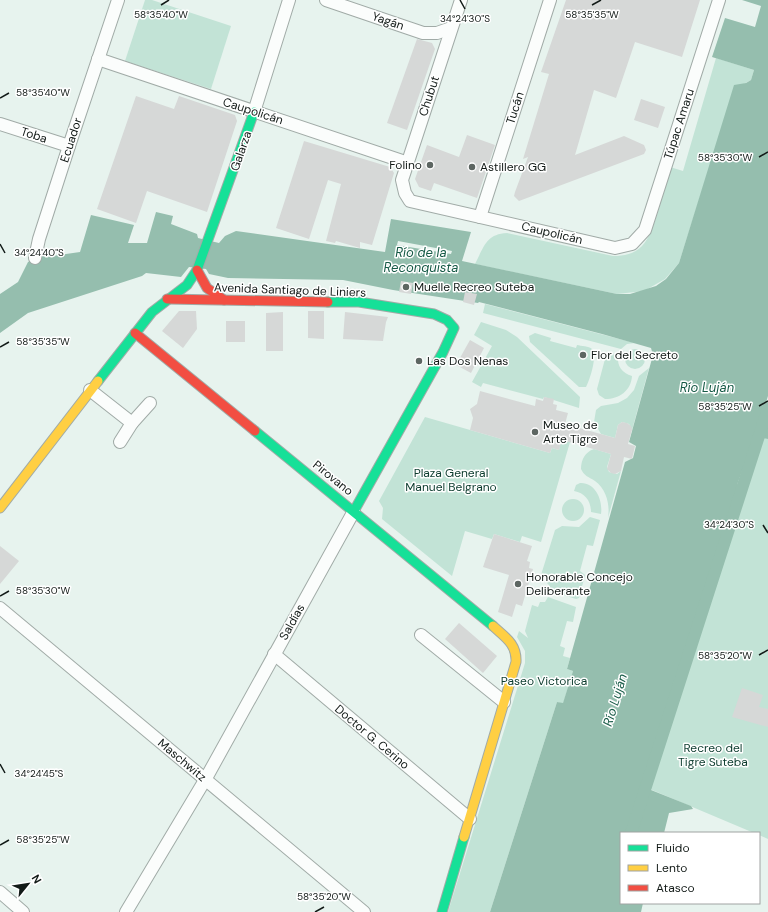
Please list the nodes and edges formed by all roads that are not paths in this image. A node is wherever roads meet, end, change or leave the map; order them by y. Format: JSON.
{"nodes":[{"id":1,"x":118,"y":0,"type":"edge"},
{"id":2,"x":289,"y":0,"type":"edge"},
{"id":3,"x":326,"y":0,"type":"edge"},
{"id":4,"x":460,"y":0,"type":"edge"},
{"id":5,"x":550,"y":0,"type":"edge"},
{"id":6,"x":719,"y":0,"type":"edge"},
{"id":7,"x":451,"y":28,"type":"junction"},
{"id":8,"x":98,"y":59,"type":"junction"},
{"id":9,"x":254,"y":112,"type":"junction"},
{"id":10,"x":0,"y":124,"type":"edge"},
{"id":11,"x":68,"y":146,"type":"junction"},
{"id":12,"x":408,"y":162,"type":"junction"},
{"id":13,"x":405,"y":193,"type":"joint"},
{"id":14,"x":480,"y":217,"type":"junction"},
{"id":15,"x":632,"y":244,"type":"joint"},
{"id":16,"x":35,"y":258,"type":"dead end"},
{"id":17,"x":197,"y":270,"type":"junction"},
{"id":18,"x":167,"y":299,"type":"junction"},
{"id":19,"x":224,"y":300,"type":"junction"},
{"id":20,"x":454,"y":328,"type":"joint"},
{"id":21,"x":135,"y":333,"type":"junction"},
{"id":22,"x":90,"y":390,"type":"junction"},
{"id":23,"x":150,"y":403,"type":"dead end"},
{"id":24,"x":132,"y":423,"type":"junction"},
{"id":25,"x":120,"y":442,"type":"dead end"},
{"id":26,"x":0,"y":508,"type":"edge"},
{"id":27,"x":354,"y":510,"type":"junction"},
{"id":28,"x":0,"y":608,"type":"edge"},
{"id":29,"x":421,"y":635,"type":"dead end"},
{"id":30,"x":274,"y":654,"type":"junction"},
{"id":31,"x":504,"y":702,"type":"junction"},
{"id":32,"x":205,"y":780,"type":"junction"},
{"id":33,"x":470,"y":819,"type":"junction"},
{"id":34,"x":0,"y":892,"type":"edge"},
{"id":35,"x":23,"y":912,"type":"edge"},
{"id":36,"x":126,"y":912,"type":"edge"},
{"id":37,"x":364,"y":912,"type":"edge"},
{"id":38,"x":442,"y":912,"type":"edge"}],
"edges":[{"from":1,"to":8,"type":"street","name":"Ecuador"},
{"from":2,"to":9,"type":"street","name":"Galarza"},
{"from":3,"to":7,"type":"street","name":"Yagán"},
{"from":4,"to":7,"type":"street","name":"Chubut"},
{"from":5,"to":14,"type":"street","name":"Tucán"},
{"from":6,"to":15,"type":"street","name":"Túpac Amaru"},
{"from":7,"to":12,"type":"street","name":"Chubut"},
{"from":8,"to":9,"type":"street","name":"Caupolicán"},
{"from":8,"to":11,"type":"street","name":"Ecuador"},
{"from":9,"to":12,"type":"street","name":"Caupolicán"},
{"from":9,"to":17,"type":"street","name":"Galarza"},
{"from":10,"to":11,"type":"street","name":"Toba"},
{"from":11,"to":16,"type":"street","name":"Ecuador"},
{"from":12,"to":13,"type":"street","name":"Chubut"},
{"from":13,"to":14,"type":"street","name":"Caupolicán"},
{"from":14,"to":15,"type":"street","name":"Caupolicán"},
{"from":17,"to":18,"type":"street"},
{"from":17,"to":19,"type":"street"},
{"from":18,"to":19,"type":"street","name":"Avenida Santiago de Liniers"},
{"from":18,"to":21,"type":"street"},
{"from":19,"to":20,"type":"street","name":"Avenida Santiago de Liniers"},
{"from":20,"to":27,"type":"street","name":"Saldías"},
{"from":21,"to":22,"type":"street"},
{"from":21,"to":27,"type":"street","name":"Pirovano"},
{"from":22,"to":24,"type":"street"},
{"from":22,"to":26,"type":"street"},
{"from":23,"to":24,"type":"street"},
{"from":24,"to":25,"type":"street"},
{"from":27,"to":30,"type":"street","name":"Saldías"},
{"from":27,"to":31,"type":"street","name":"Pirovano"},
{"from":28,"to":32,"type":"street","name":"Maschwitz"},
{"from":29,"to":31,"type":"street"},
{"from":30,"to":32,"type":"street","name":"Saldías"},
{"from":30,"to":33,"type":"street","name":"Doctor G. Cerino"},
{"from":31,"to":33,"type":"street"},
{"from":32,"to":36,"type":"street","name":"Saldías"},
{"from":32,"to":37,"type":"street","name":"Maschwitz"},
{"from":33,"to":38,"type":"street"},
{"from":34,"to":35,"type":"street"}]}
